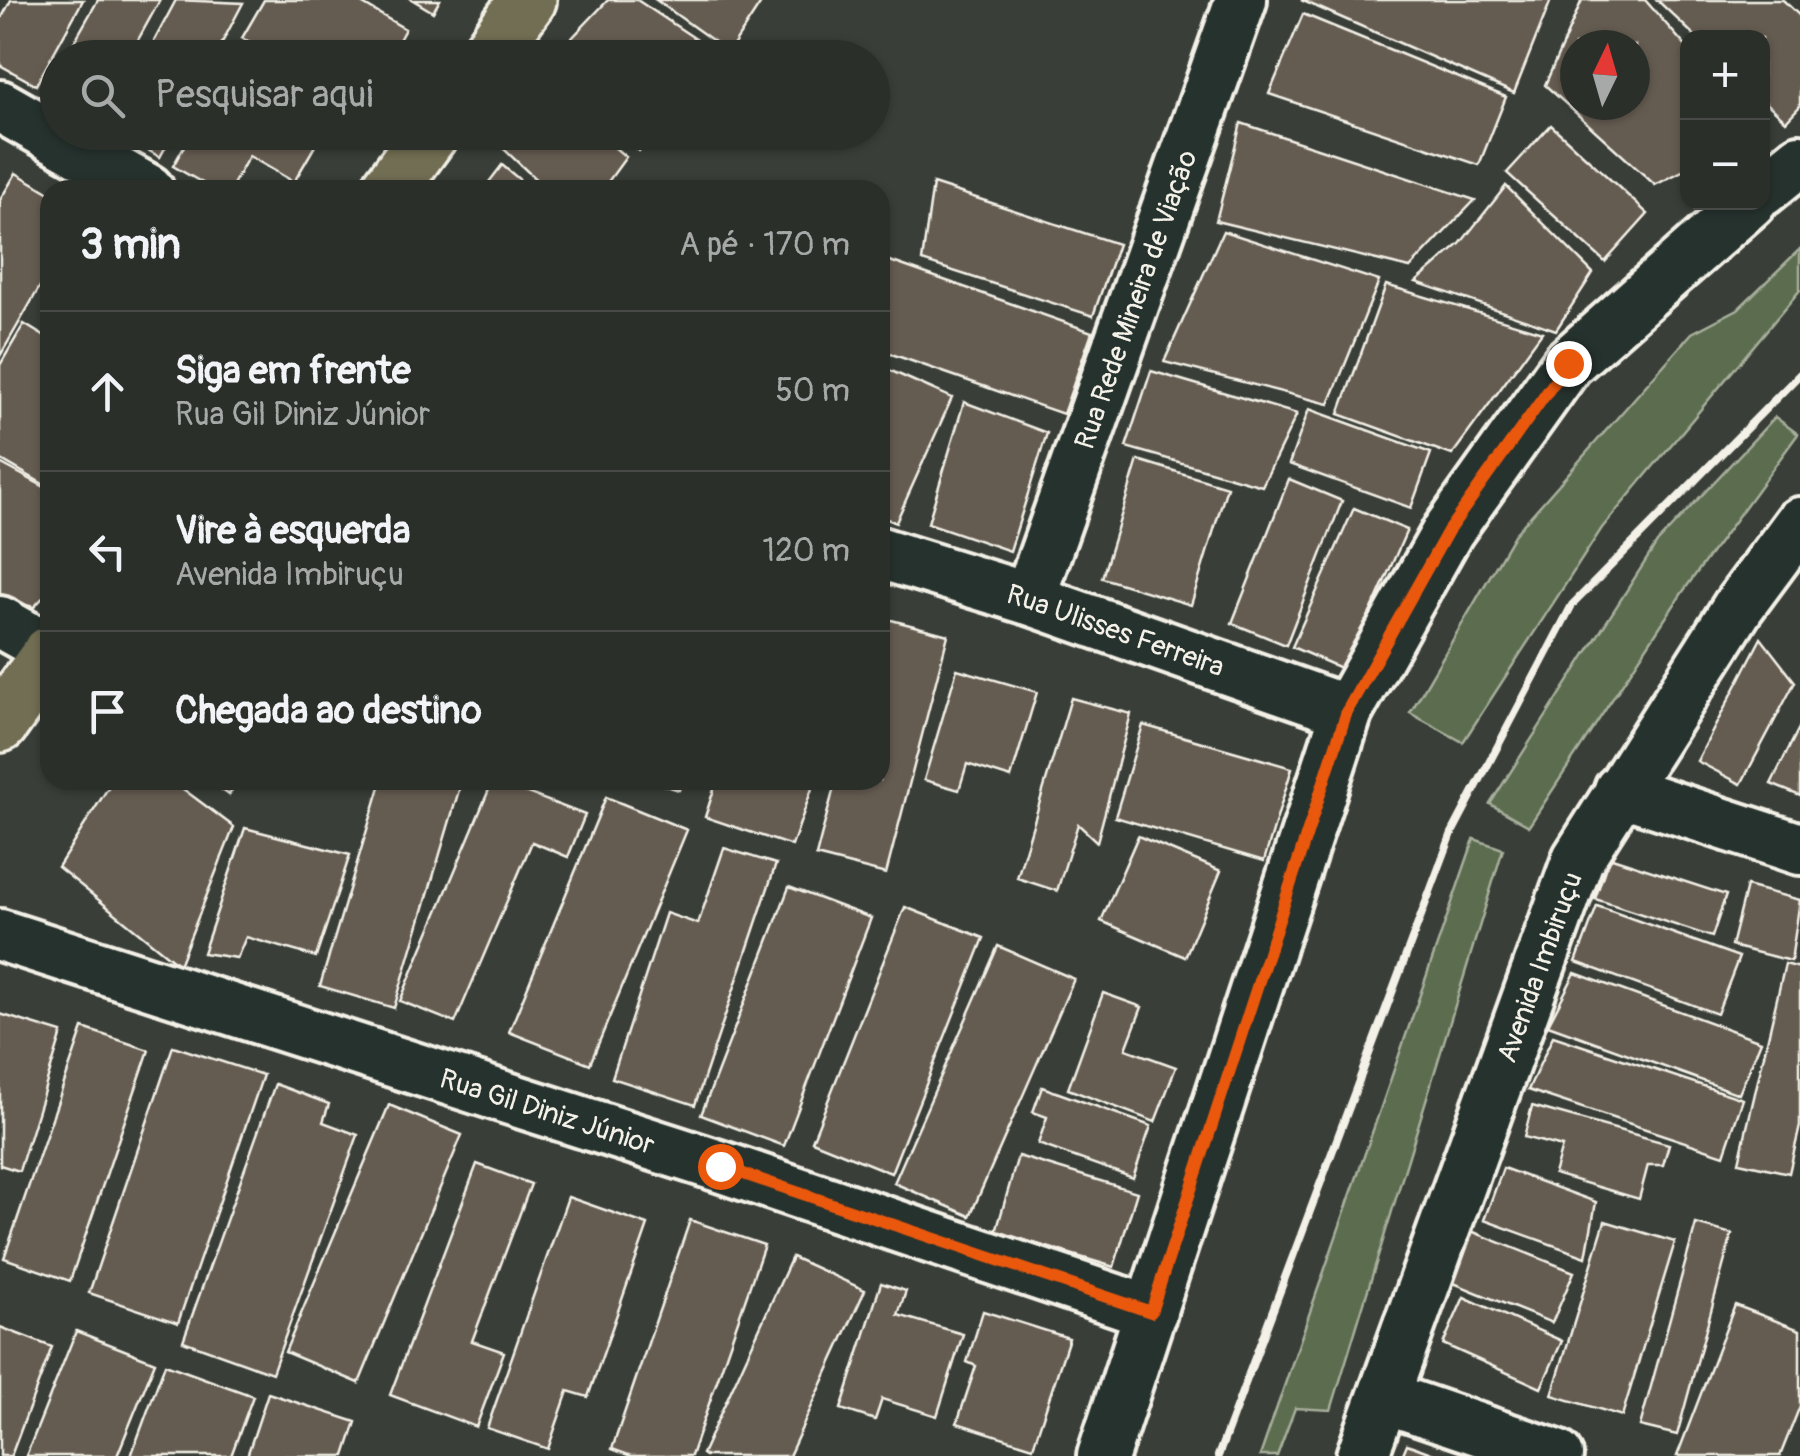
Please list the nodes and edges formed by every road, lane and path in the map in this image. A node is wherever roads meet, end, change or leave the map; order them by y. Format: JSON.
{"nodes":[{"id":1,"x":528,"y":0,"type":"edge"},
{"id":2,"x":1241,"y":0,"type":"edge"},
{"id":3,"x":499,"y":40,"type":"edge"},
{"id":4,"x":0,"y":106,"type":"edge"},
{"id":5,"x":40,"y":129,"type":"edge"},
{"id":6,"x":78,"y":150,"type":"edge"},
{"id":7,"x":418,"y":150,"type":"edge"},
{"id":8,"x":1800,"y":160,"type":"edge"},
{"id":9,"x":130,"y":180,"type":"edge"},
{"id":10,"x":396,"y":180,"type":"edge"},
{"id":11,"x":1770,"y":184,"type":"edge"},
{"id":12,"x":1741,"y":210,"type":"edge"},
{"id":13,"x":1800,"y":523,"type":"edge"},
{"id":14,"x":890,"y":556,"type":"edge"},
{"id":15,"x":1029,"y":598,"type":"junction"},
{"id":16,"x":0,"y":622,"type":"edge"},
{"id":17,"x":40,"y":646,"type":"edge"},
{"id":18,"x":40,"y":666,"type":"edge"},
{"id":19,"x":1347,"y":711,"type":"junction"},
{"id":20,"x":0,"y":724,"type":"edge"},
{"id":21,"x":1620,"y":790,"type":"junction"},
{"id":22,"x":1800,"y":850,"type":"edge"},
{"id":23,"x":0,"y":935,"type":"edge"},
{"id":24,"x":1151,"y":1312,"type":"junction"},
{"id":25,"x":1384,"y":1397,"type":"junction"},
{"id":26,"x":1103,"y":1456,"type":"edge"},
{"id":27,"x":1362,"y":1456,"type":"edge"},
{"id":28,"x":1557,"y":1456,"type":"edge"}],
"edges":[{"from":1,"to":3,"type":"main road"},
{"from":2,"to":15,"type":"street","name":"Rua Rede Mineira de Viação"},
{"from":4,"to":5,"type":"street"},
{"from":6,"to":9,"type":"street"},
{"from":7,"to":10,"type":"main road"},
{"from":8,"to":11,"type":"street"},
{"from":12,"to":19,"type":"street"},
{"from":13,"to":21,"type":"street","name":"Avenida Imbiruçu"},
{"from":14,"to":15,"type":"street","name":"Rua Ulisses Ferreira"},
{"from":15,"to":19,"type":"street","name":"Rua Ulisses Ferreira"},
{"from":16,"to":17,"type":"street"},
{"from":18,"to":20,"type":"main road"},
{"from":19,"to":24,"type":"street"},
{"from":21,"to":22,"type":"street"},
{"from":21,"to":25,"type":"street","name":"Avenida Imbiruçu"},
{"from":23,"to":24,"type":"street","name":"Rua Gil Diniz Júnior"},
{"from":24,"to":26,"type":"street"},
{"from":25,"to":27,"type":"street","name":"Avenida Imbiruçu"},
{"from":25,"to":28,"type":"street"}]}
